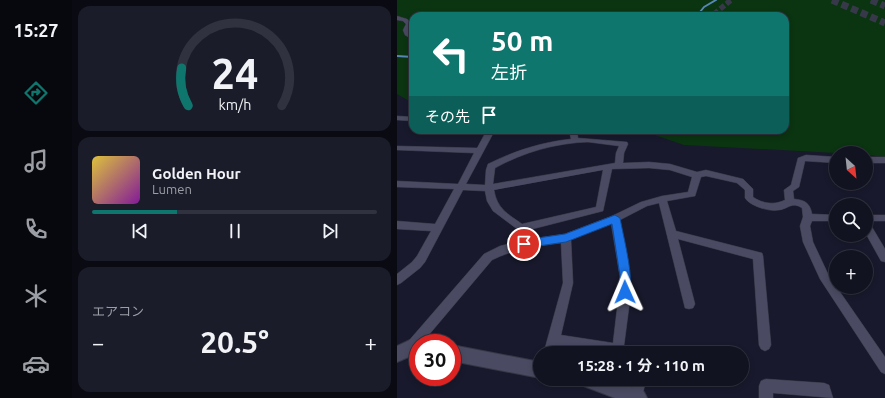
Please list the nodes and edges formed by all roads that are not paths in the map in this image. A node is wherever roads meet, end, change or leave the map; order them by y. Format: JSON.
{"nodes":[{"id":1,"x":397,"y":18,"type":"edge"},
{"id":2,"x":409,"y":24,"type":"edge"},
{"id":3,"x":409,"y":24,"type":"edge"},
{"id":4,"x":409,"y":35,"type":"edge"},
{"id":5,"x":397,"y":118,"type":"edge"},
{"id":6,"x":409,"y":119,"type":"edge"},
{"id":7,"x":489,"y":134,"type":"edge"},
{"id":8,"x":574,"y":134,"type":"edge"},
{"id":9,"x":575,"y":142,"type":"junction"},
{"id":10,"x":397,"y":148,"type":"edge"},
{"id":11,"x":479,"y":151,"type":"junction"},
{"id":12,"x":829,"y":160,"type":"edge"},
{"id":13,"x":873,"y":160,"type":"edge"},
{"id":14,"x":885,"y":160,"type":"edge"},
{"id":15,"x":619,"y":165,"type":"junction"},
{"id":16,"x":609,"y":166,"type":"junction"},
{"id":17,"x":697,"y":175,"type":"junction"},
{"id":18,"x":397,"y":184,"type":"edge"},
{"id":19,"x":460,"y":187,"type":"junction"},
{"id":20,"x":489,"y":188,"type":"junction"},
{"id":21,"x":661,"y":199,"type":"junction"},
{"id":22,"x":790,"y":201,"type":"junction"},
{"id":23,"x":808,"y":217,"type":"junction"},
{"id":24,"x":615,"y":218,"type":"junction"},
{"id":25,"x":829,"y":218,"type":"edge"},
{"id":26,"x":873,"y":218,"type":"edge"},
{"id":27,"x":885,"y":218,"type":"edge"},
{"id":28,"x":397,"y":225,"type":"edge"},
{"id":29,"x":438,"y":228,"type":"junction"},
{"id":30,"x":673,"y":234,"type":"junction"},
{"id":31,"x":873,"y":237,"type":"edge"},
{"id":32,"x":566,"y":238,"type":"junction"},
{"id":33,"x":885,"y":258,"type":"edge"},
{"id":34,"x":398,"y":278,"type":"edge"},
{"id":35,"x":689,"y":304,"type":"dead end"},
{"id":36,"x":554,"y":339,"type":"junction"},
{"id":37,"x":765,"y":345,"type":"dead end"},
{"id":38,"x":552,"y":346,"type":"edge"},
{"id":39,"x":408,"y":350,"type":"edge"},
{"id":40,"x":461,"y":355,"type":"edge"},
{"id":41,"x":885,"y":368,"type":"edge"},
{"id":42,"x":533,"y":369,"type":"edge"},
{"id":43,"x":612,"y":386,"type":"edge"},
{"id":44,"x":637,"y":393,"type":"edge"},
{"id":45,"x":766,"y":398,"type":"edge"},
{"id":46,"x":826,"y":398,"type":"edge"}],
"edges":[{"from":1,"to":2,"type":"street"},
{"from":3,"to":4,"type":"street"},
{"from":5,"to":6,"type":"street"},
{"from":7,"to":11,"type":"street"},
{"from":8,"to":9,"type":"street"},
{"from":9,"to":15,"type":"street"},
{"from":9,"to":20,"type":"street"},
{"from":10,"to":11,"type":"street"},
{"from":11,"to":19,"type":"street"},
{"from":12,"to":22,"type":"street"},
{"from":13,"to":14,"type":"street"},
{"from":15,"to":16,"type":"street"},
{"from":15,"to":17,"type":"street"},
{"from":16,"to":20,"type":"street"},
{"from":16,"to":20,"type":"street"},
{"from":17,"to":21,"type":"street"},
{"from":17,"to":22,"type":"street"},
{"from":18,"to":19,"type":"street"},
{"from":19,"to":20,"type":"street"},
{"from":19,"to":29,"type":"street"},
{"from":21,"to":24,"type":"street"},
{"from":21,"to":30,"type":"street"},
{"from":22,"to":23,"type":"street"},
{"from":23,"to":25,"type":"street"},
{"from":23,"to":41,"type":"street"},
{"from":24,"to":32,"type":"street"},
{"from":24,"to":36,"type":"street"},
{"from":26,"to":27,"type":"street"},
{"from":28,"to":29,"type":"street"},
{"from":29,"to":34,"type":"street"},
{"from":30,"to":35,"type":"street"},
{"from":30,"to":37,"type":"street"},
{"from":31,"to":33,"type":"street"},
{"from":32,"to":36,"type":"street"},
{"from":32,"to":39,"type":"street"},
{"from":36,"to":38,"type":"street"},
{"from":40,"to":42,"type":"street"},
{"from":43,"to":44,"type":"street"},
{"from":45,"to":46,"type":"street"}]}
